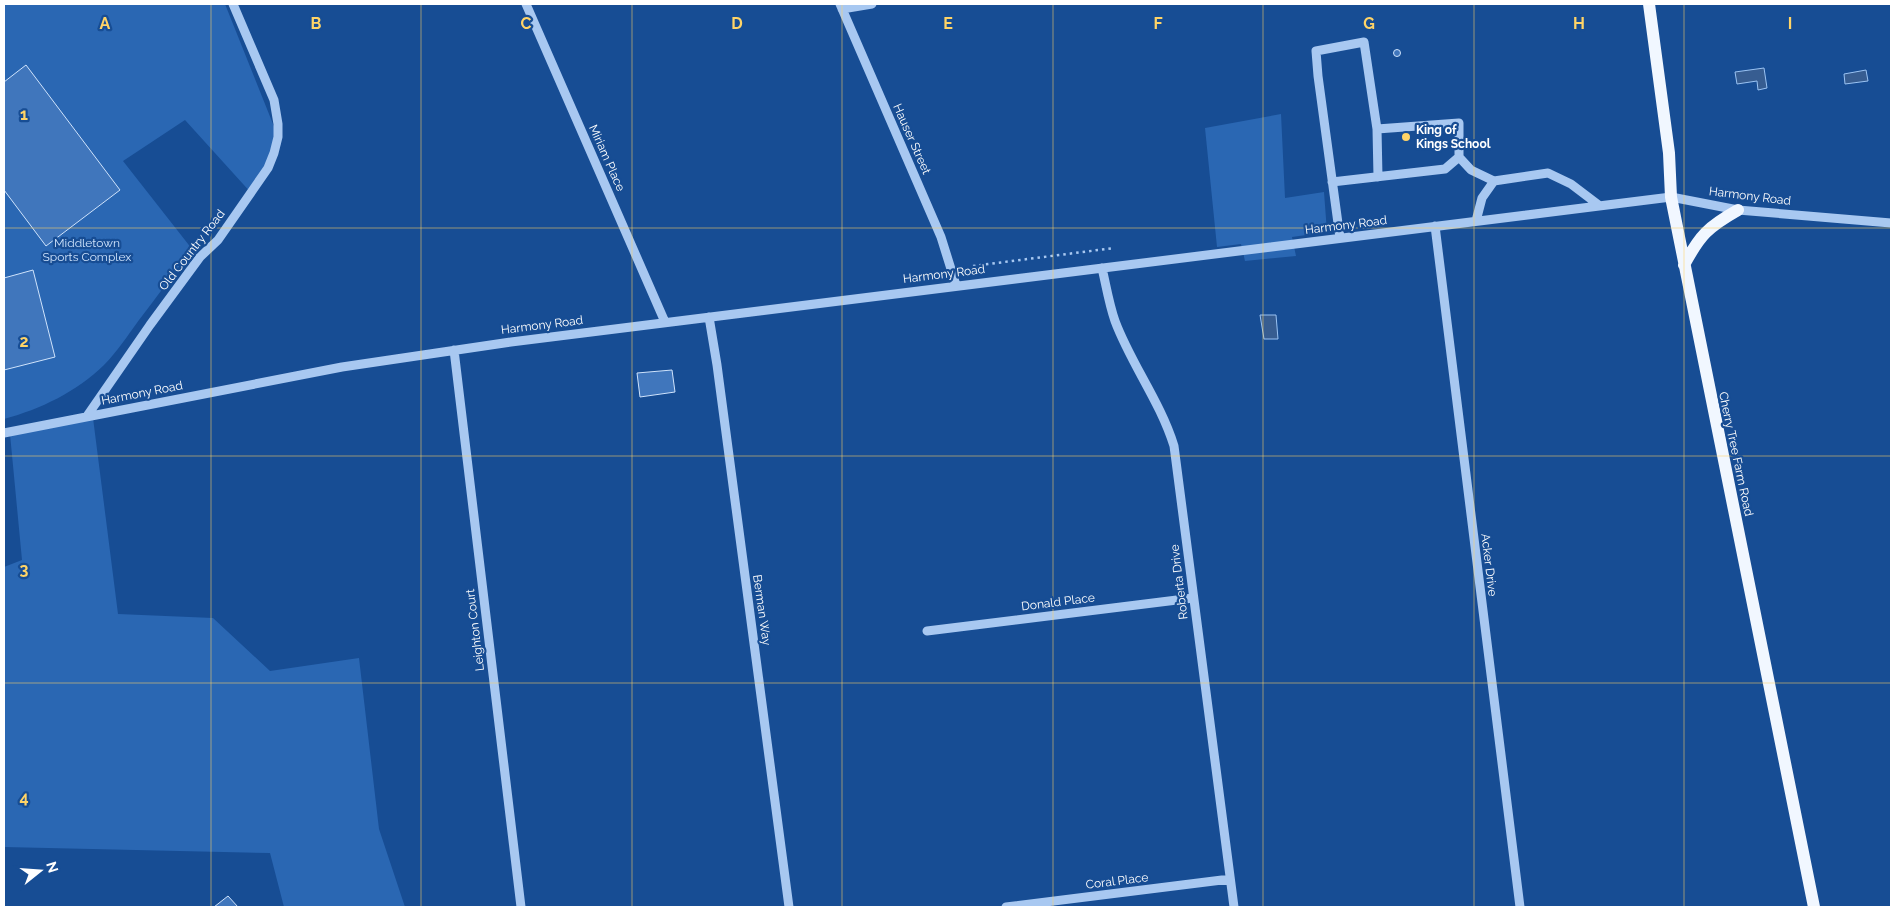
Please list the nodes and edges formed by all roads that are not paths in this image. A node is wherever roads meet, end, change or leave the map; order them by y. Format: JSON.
{"nodes":[{"id":1,"x":234,"y":4,"type":"edge"},
{"id":2,"x":526,"y":4,"type":"edge"},
{"id":3,"x":872,"y":4,"type":"edge"},
{"id":4,"x":1649,"y":4,"type":"edge"},
{"id":5,"x":841,"y":7,"type":"edge"},
{"id":6,"x":1377,"y":129,"type":"junction"},
{"id":7,"x":1459,"y":157,"type":"junction"},
{"id":8,"x":1378,"y":177,"type":"junction"},
{"id":9,"x":1494,"y":181,"type":"junction"},
{"id":10,"x":1332,"y":182,"type":"junction"},
{"id":11,"x":1671,"y":197,"type":"junction"},
{"id":12,"x":1600,"y":206,"type":"junction"},
{"id":13,"x":1738,"y":210,"type":"junction"},
{"id":14,"x":1476,"y":221,"type":"junction"},
{"id":15,"x":1891,"y":223,"type":"edge"},
{"id":16,"x":1435,"y":226,"type":"junction"},
{"id":17,"x":1340,"y":238,"type":"junction"},
{"id":18,"x":1684,"y":264,"type":"junction"},
{"id":19,"x":1102,"y":268,"type":"junction"},
{"id":20,"x":956,"y":285,"type":"junction"},
{"id":21,"x":709,"y":317,"type":"junction"},
{"id":22,"x":665,"y":322,"type":"junction"},
{"id":23,"x":454,"y":350,"type":"junction"},
{"id":24,"x":86,"y":416,"type":"junction"},
{"id":25,"x":4,"y":432,"type":"edge"},
{"id":26,"x":1193,"y":598,"type":"junction"},
{"id":27,"x":927,"y":632,"type":"dead end"},
{"id":28,"x":1230,"y":878,"type":"junction"},
{"id":29,"x":521,"y":907,"type":"edge"},
{"id":30,"x":789,"y":907,"type":"edge"},
{"id":31,"x":1006,"y":907,"type":"edge"},
{"id":32,"x":1234,"y":907,"type":"edge"},
{"id":33,"x":1520,"y":907,"type":"edge"},
{"id":34,"x":1814,"y":907,"type":"edge"}],
"edges":[{"from":1,"to":24,"type":"street","name":"Old Country Road"},
{"from":2,"to":22,"type":"street","name":"Miriam Place"},
{"from":3,"to":5,"type":"street"},
{"from":4,"to":11,"type":"main road","name":"Cherry Tree Farm Road"},
{"from":5,"to":20,"type":"street","name":"Hauser Street"},
{"from":6,"to":7,"type":"street"},
{"from":6,"to":8,"type":"street"},
{"from":6,"to":10,"type":"street"},
{"from":7,"to":8,"type":"street"},
{"from":7,"to":9,"type":"street"},
{"from":8,"to":10,"type":"street"},
{"from":9,"to":12,"type":"street"},
{"from":9,"to":14,"type":"street"},
{"from":10,"to":17,"type":"street"},
{"from":11,"to":12,"type":"street","name":"Harmony Road"},
{"from":11,"to":13,"type":"street","name":"Harmony Road"},
{"from":11,"to":18,"type":"main road","name":"Cherry Tree Farm Road"},
{"from":12,"to":14,"type":"street","name":"Harmony Road"},
{"from":13,"to":15,"type":"street","name":"Harmony Road"},
{"from":13,"to":18,"type":"main road"},
{"from":14,"to":16,"type":"street","name":"Harmony Road"},
{"from":16,"to":17,"type":"street","name":"Harmony Road"},
{"from":16,"to":33,"type":"street","name":"Acker Drive"},
{"from":17,"to":19,"type":"street","name":"Harmony Road"},
{"from":18,"to":34,"type":"main road","name":"Cherry Tree Farm Road"},
{"from":19,"to":20,"type":"street","name":"Harmony Road"},
{"from":19,"to":26,"type":"street","name":"Roberta Drive"},
{"from":20,"to":21,"type":"street","name":"Harmony Road"},
{"from":21,"to":22,"type":"street","name":"Harmony Road"},
{"from":21,"to":30,"type":"street","name":"Berman Way"},
{"from":22,"to":23,"type":"street","name":"Harmony Road"},
{"from":23,"to":24,"type":"street","name":"Harmony Road"},
{"from":23,"to":29,"type":"street","name":"Leighton Court"},
{"from":24,"to":25,"type":"street","name":"Harmony Road"},
{"from":26,"to":27,"type":"street","name":"Donald Place"},
{"from":26,"to":28,"type":"street","name":"Roberta Drive"},
{"from":28,"to":31,"type":"street","name":"Coral Place"},
{"from":28,"to":32,"type":"street","name":"Roberta Drive"}]}
